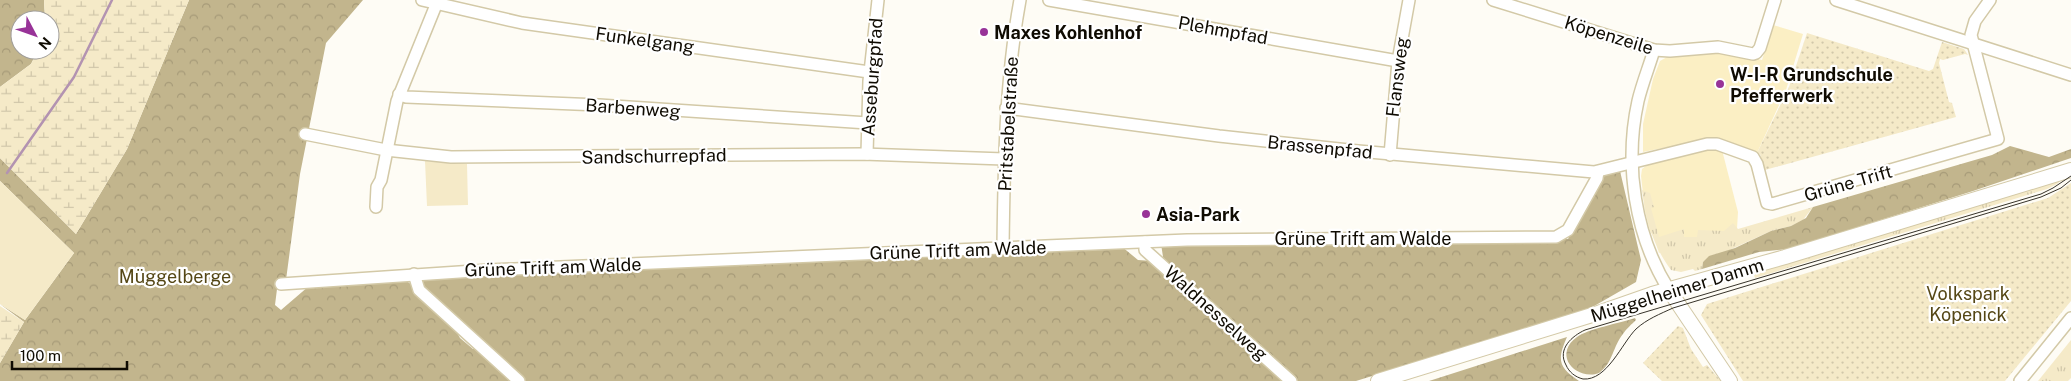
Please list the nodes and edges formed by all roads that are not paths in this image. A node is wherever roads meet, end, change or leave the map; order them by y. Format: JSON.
{"nodes":[{"id":1,"x":422,"y":0,"type":"edge"},
{"id":2,"x":878,"y":0,"type":"edge"},
{"id":3,"x":1020,"y":0,"type":"edge"},
{"id":4,"x":1049,"y":0,"type":"edge"},
{"id":5,"x":1409,"y":0,"type":"edge"},
{"id":6,"x":1493,"y":0,"type":"edge"},
{"id":7,"x":1775,"y":0,"type":"edge"},
{"id":8,"x":1836,"y":0,"type":"edge"},
{"id":9,"x":1990,"y":0,"type":"edge"},
{"id":10,"x":437,"y":2,"type":"edge"},
{"id":11,"x":1972,"y":44,"type":"junction"},
{"id":12,"x":1654,"y":50,"type":"junction"},
{"id":13,"x":1398,"y":61,"type":"junction"},
{"id":14,"x":869,"y":72,"type":"junction"},
{"id":15,"x":2071,"y":75,"type":"edge"},
{"id":16,"x":399,"y":94,"type":"junction"},
{"id":17,"x":1006,"y":108,"type":"junction"},
{"id":18,"x":868,"y":122,"type":"junction"},
{"id":19,"x":305,"y":134,"type":"dead end"},
{"id":20,"x":386,"y":150,"type":"junction"},
{"id":21,"x":867,"y":154,"type":"junction"},
{"id":22,"x":1390,"y":155,"type":"junction"},
{"id":23,"x":1004,"y":159,"type":"junction"},
{"id":24,"x":1634,"y":162,"type":"junction"},
{"id":25,"x":2071,"y":162,"type":"edge"},
{"id":26,"x":2071,"y":170,"type":"edge"},
{"id":27,"x":1598,"y":172,"type":"junction"},
{"id":28,"x":1976,"y":199,"type":"junction"},
{"id":29,"x":376,"y":207,"type":"dead end"},
{"id":30,"x":1145,"y":242,"type":"junction"},
{"id":31,"x":1003,"y":248,"type":"junction"},
{"id":32,"x":414,"y":274,"type":"junction"},
{"id":33,"x":281,"y":284,"type":"dead end"},
{"id":34,"x":1669,"y":290,"type":"junction"},
{"id":35,"x":2071,"y":318,"type":"edge"},
{"id":36,"x":518,"y":381,"type":"edge"},
{"id":37,"x":1291,"y":381,"type":"edge"},
{"id":38,"x":1378,"y":381,"type":"edge"},
{"id":39,"x":1730,"y":381,"type":"edge"},
{"id":40,"x":2020,"y":381,"type":"edge"}],
"edges":[{"from":1,"to":10,"type":"street","name":"Funkelgang"},
{"from":2,"to":14,"type":"street","name":"Asseburgpfad"},
{"from":3,"to":17,"type":"street","name":"Pritstabelstraße"},
{"from":4,"to":13,"type":"street","name":"Plehmpfad"},
{"from":5,"to":13,"type":"street","name":"Flansweg"},
{"from":6,"to":12,"type":"street","name":"Köpenzeile"},
{"from":7,"to":12,"type":"street","name":"Köpenzeile"},
{"from":8,"to":11,"type":"street"},
{"from":9,"to":11,"type":"street"},
{"from":10,"to":14,"type":"street","name":"Funkelgang"},
{"from":10,"to":16,"type":"street"},
{"from":11,"to":15,"type":"street"},
{"from":11,"to":24,"type":"street","name":"Grüne Trift"},
{"from":12,"to":24,"type":"street"},
{"from":13,"to":22,"type":"street","name":"Flansweg"},
{"from":14,"to":18,"type":"street","name":"Asseburgpfad"},
{"from":16,"to":18,"type":"street","name":"Barbenweg"},
{"from":16,"to":20,"type":"street"},
{"from":17,"to":22,"type":"street","name":"Brassenpfad"},
{"from":17,"to":23,"type":"street","name":"Pritstabelstraße"},
{"from":18,"to":21,"type":"street","name":"Asseburgpfad"},
{"from":19,"to":20,"type":"street","name":"Sandschurrepfad"},
{"from":20,"to":21,"type":"street","name":"Sandschurrepfad"},
{"from":20,"to":29,"type":"street"},
{"from":21,"to":23,"type":"street","name":"Sandschurrepfad"},
{"from":22,"to":27,"type":"street","name":"Brassenpfad"},
{"from":23,"to":31,"type":"street","name":"Pritstabelstraße"},
{"from":24,"to":27,"type":"street","name":"Brassenpfad"},
{"from":24,"to":34,"type":"street"},
{"from":25,"to":28,"type":"main road","name":"Müggelheimer Damm"},
{"from":26,"to":28,"type":"main road","name":"Müggelheimer Damm"},
{"from":27,"to":30,"type":"street","name":"Grüne Trift am Walde"},
{"from":28,"to":34,"type":"main road","name":"Müggelheimer Damm"},
{"from":30,"to":31,"type":"street","name":"Grüne Trift am Walde"},
{"from":30,"to":37,"type":"street","name":"Waldnesselweg"},
{"from":31,"to":32,"type":"street","name":"Grüne Trift am Walde"},
{"from":32,"to":33,"type":"street","name":"Grüne Trift am Walde"},
{"from":32,"to":36,"type":"street"},
{"from":34,"to":38,"type":"main road","name":"Müggelheimer Damm"},
{"from":34,"to":39,"type":"main road"},
{"from":35,"to":40,"type":"street"}]}
